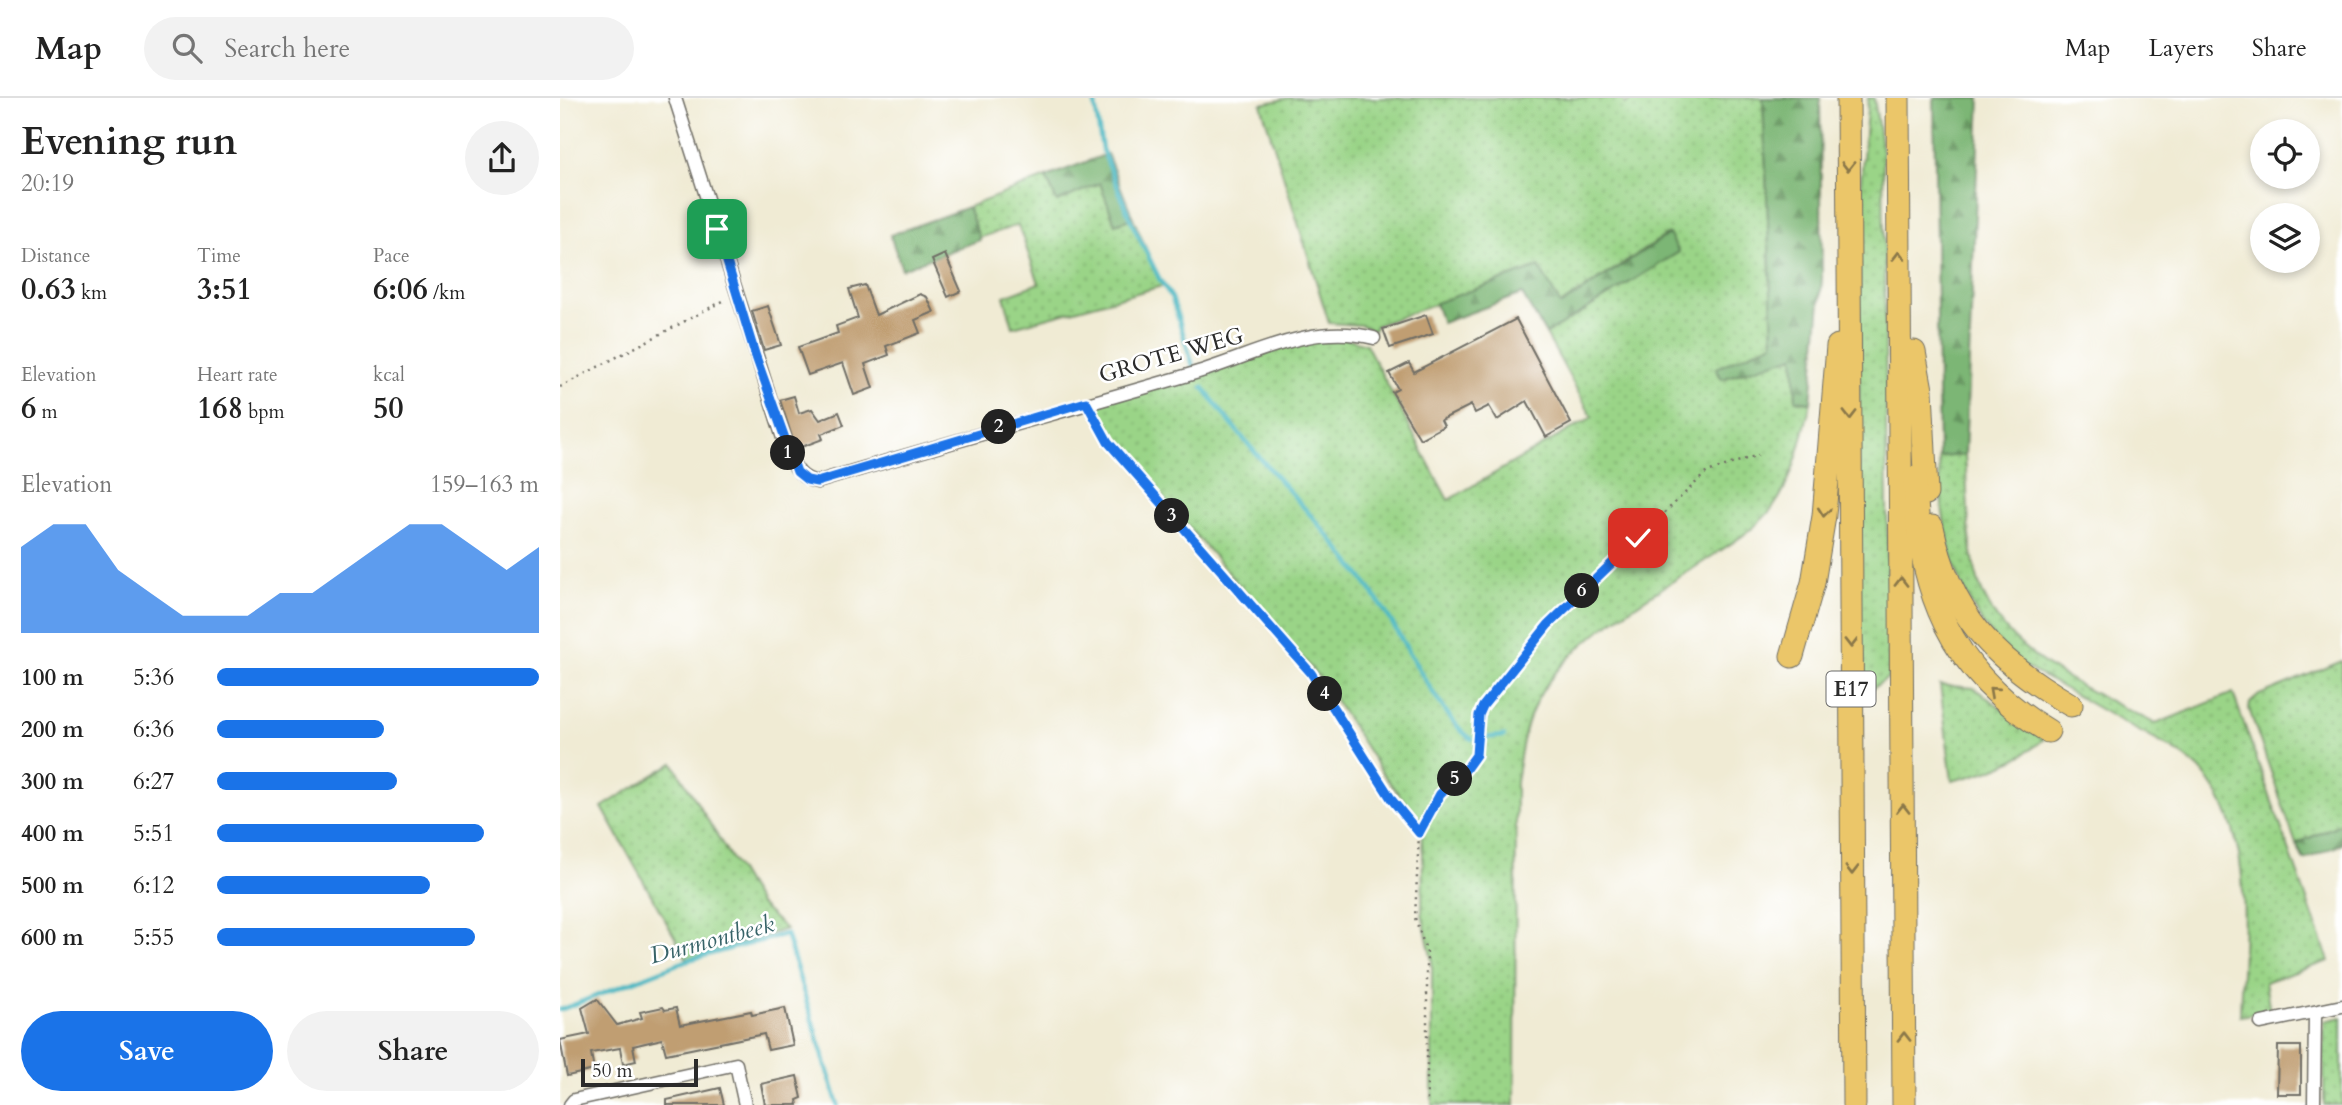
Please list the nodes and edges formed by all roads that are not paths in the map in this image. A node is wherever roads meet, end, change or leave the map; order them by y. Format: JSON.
{"nodes":[{"id":1,"x":675,"y":98,"type":"edge"},
{"id":2,"x":1847,"y":98,"type":"edge"},
{"id":3,"x":1898,"y":98,"type":"edge"},
{"id":4,"x":1849,"y":273,"type":"junction"},
{"id":5,"x":1900,"y":324,"type":"junction"},
{"id":6,"x":1374,"y":338,"type":"dead end"},
{"id":7,"x":1914,"y":352,"type":"junction"},
{"id":8,"x":1792,"y":656,"type":"dead end"},
{"id":9,"x":2071,"y":705,"type":"dead end"},
{"id":10,"x":2048,"y":731,"type":"dead end"},
{"id":11,"x":2342,"y":1006,"type":"edge"},
{"id":12,"x":2315,"y":1013,"type":"junction"},
{"id":13,"x":2261,"y":1023,"type":"dead end"},
{"id":14,"x":570,"y":1105,"type":"edge"},
{"id":15,"x":745,"y":1105,"type":"edge"},
{"id":16,"x":1854,"y":1105,"type":"edge"},
{"id":17,"x":1904,"y":1105,"type":"edge"},
{"id":18,"x":2314,"y":1105,"type":"edge"}],
"edges":[{"from":1,"to":6,"type":"street","name":"GROTE WEG"},
{"from":2,"to":4,"type":"highway","number":"E17","one_way":true},
{"from":5,"to":3,"type":"highway","number":"E17","one_way":true},
{"from":4,"to":8,"type":"highway","one_way":true},
{"from":4,"to":16,"type":"highway","number":"E17","one_way":true},
{"from":5,"to":7,"type":"highway"},
{"from":17,"to":5,"type":"highway","number":"E17","one_way":true},
{"from":7,"to":9,"type":"highway"},
{"from":10,"to":7,"type":"highway","one_way":true},
{"from":11,"to":12,"type":"street"},
{"from":12,"to":13,"type":"street"},
{"from":12,"to":18,"type":"street"},
{"from":14,"to":15,"type":"street"}]}
